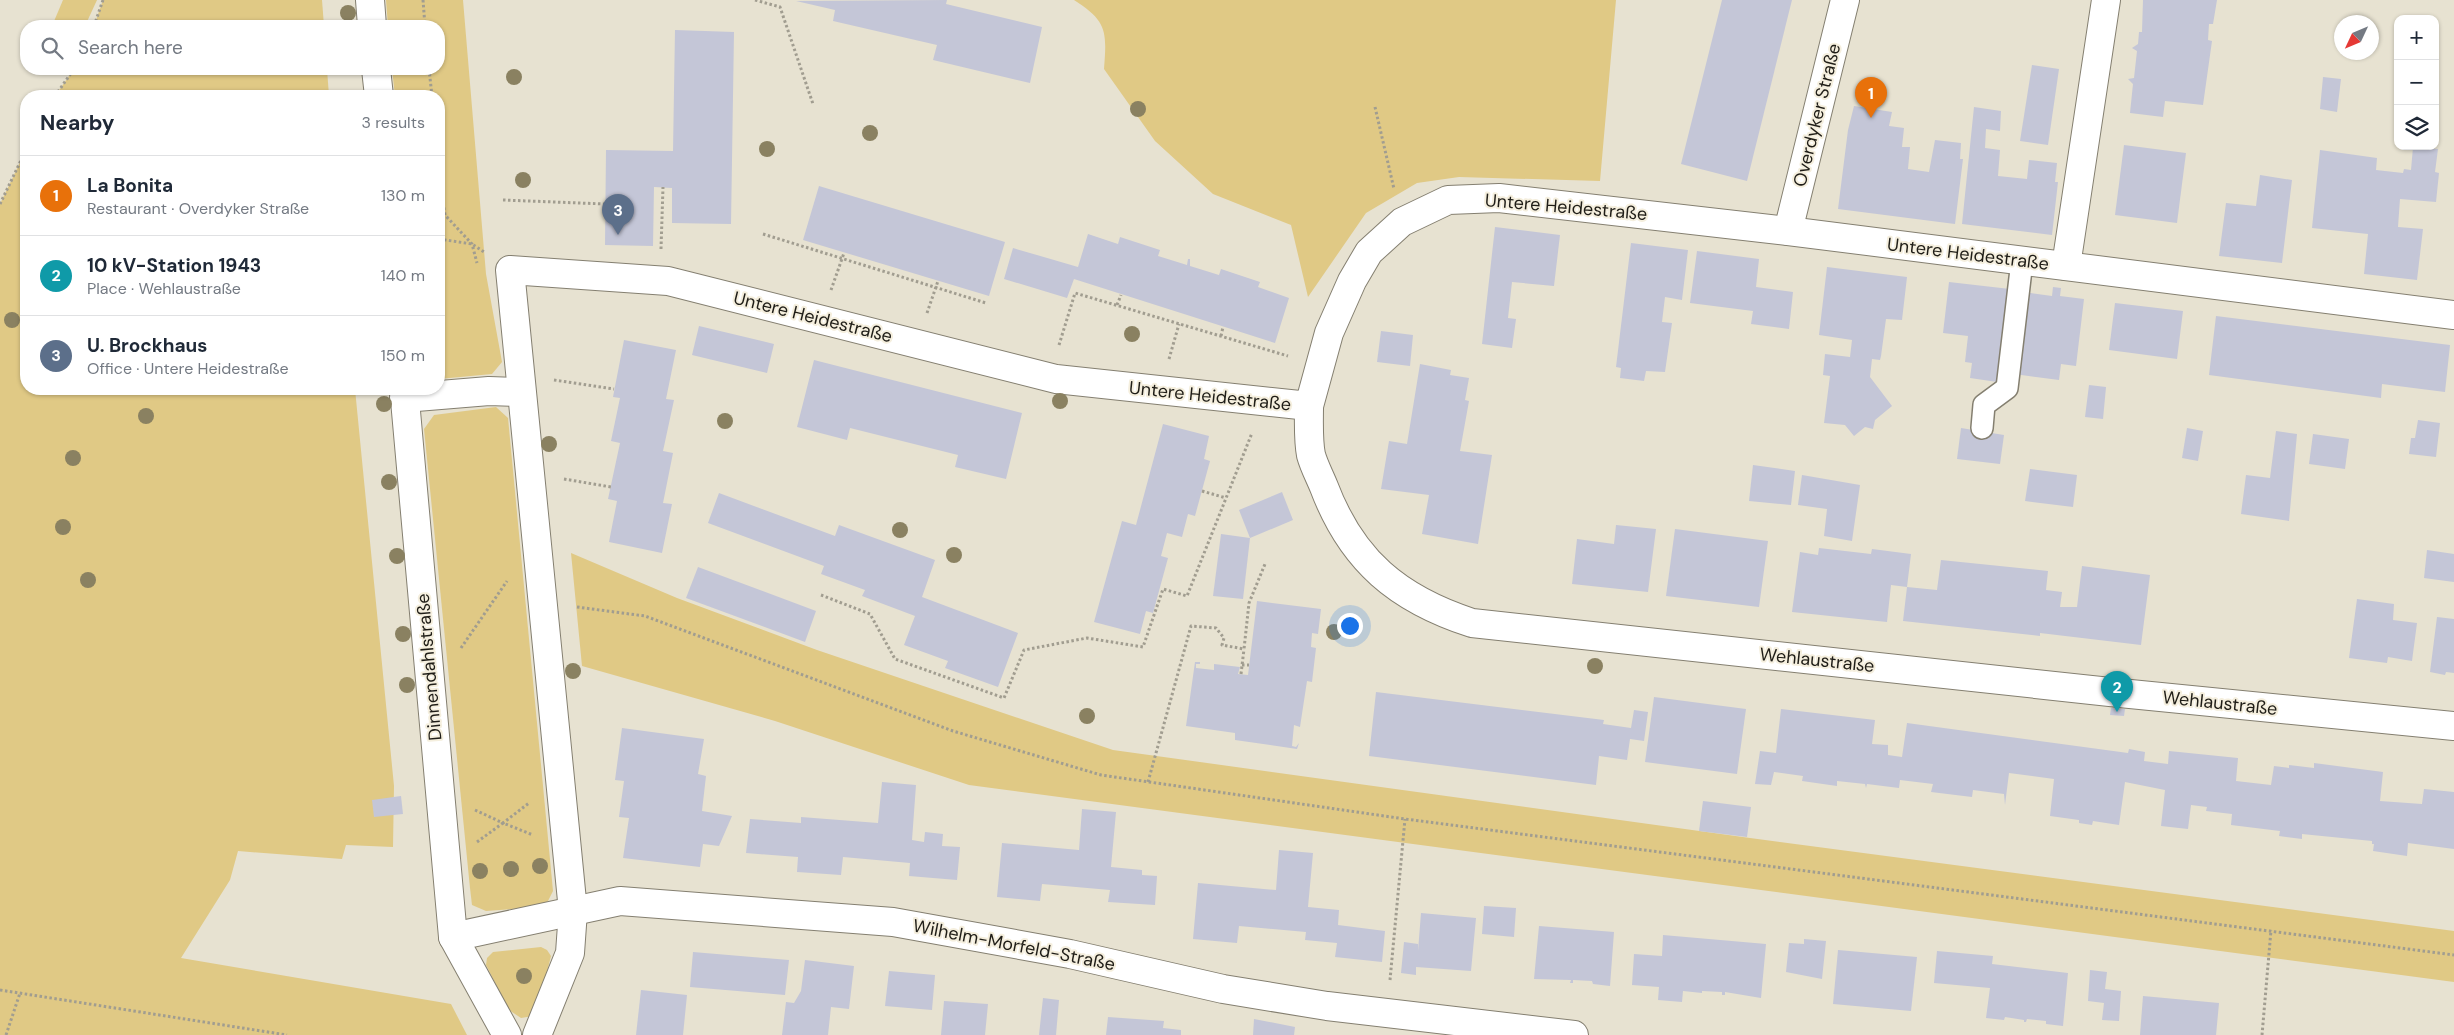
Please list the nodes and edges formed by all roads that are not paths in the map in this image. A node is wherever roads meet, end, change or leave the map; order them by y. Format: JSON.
{"nodes":[{"id":1,"x":370,"y":0,"type":"edge"},
{"id":2,"x":1845,"y":0,"type":"edge"},
{"id":3,"x":2106,"y":0,"type":"edge"},
{"id":4,"x":372,"y":20,"type":"edge"},
{"id":5,"x":376,"y":75,"type":"edge"},
{"id":6,"x":378,"y":90,"type":"edge"},
{"id":7,"x":1788,"y":231,"type":"junction"},
{"id":8,"x":2022,"y":261,"type":"junction"},
{"id":9,"x":2066,"y":266,"type":"junction"},
{"id":10,"x":2454,"y":315,"type":"edge"},
{"id":11,"x":520,"y":383,"type":"junction"},
{"id":12,"x":445,"y":392,"type":"edge"},
{"id":13,"x":404,"y":395,"type":"edge"},
{"id":14,"x":1308,"y":406,"type":"junction"},
{"id":15,"x":1982,"y":428,"type":"dead end"},
{"id":16,"x":2454,"y":726,"type":"edge"},
{"id":17,"x":573,"y":911,"type":"junction"},
{"id":18,"x":453,"y":937,"type":"junction"},
{"id":19,"x":507,"y":1035,"type":"edge"},
{"id":20,"x":537,"y":1035,"type":"edge"},
{"id":21,"x":1574,"y":1035,"type":"edge"}],
"edges":[{"from":1,"to":4,"type":"street"},
{"from":2,"to":7,"type":"street","name":"Overdyker Straße"},
{"from":3,"to":9,"type":"street","name":"Untere Heidestraße"},
{"from":5,"to":6,"type":"street"},
{"from":7,"to":8,"type":"street","name":"Untere Heidestraße"},
{"from":7,"to":14,"type":"street","name":"Untere Heidestraße"},
{"from":8,"to":9,"type":"street","name":"Untere Heidestraße"},
{"from":8,"to":15,"type":"lane"},
{"from":9,"to":10,"type":"street","name":"Untere Heidestraße"},
{"from":11,"to":12,"type":"street","name":"Dinnendahlstraße"},
{"from":11,"to":14,"type":"street","name":"Untere Heidestraße"},
{"from":11,"to":17,"type":"street"},
{"from":13,"to":18,"type":"street","name":"Dinnendahlstraße"},
{"from":14,"to":16,"type":"street","name":"Wehlaustraße"},
{"from":17,"to":18,"type":"street","name":"Wilhelm-Morfeld-Straße"},
{"from":17,"to":20,"type":"street"},
{"from":17,"to":21,"type":"street","name":"Wilhelm-Morfeld-Straße"},
{"from":18,"to":19,"type":"street"}]}
